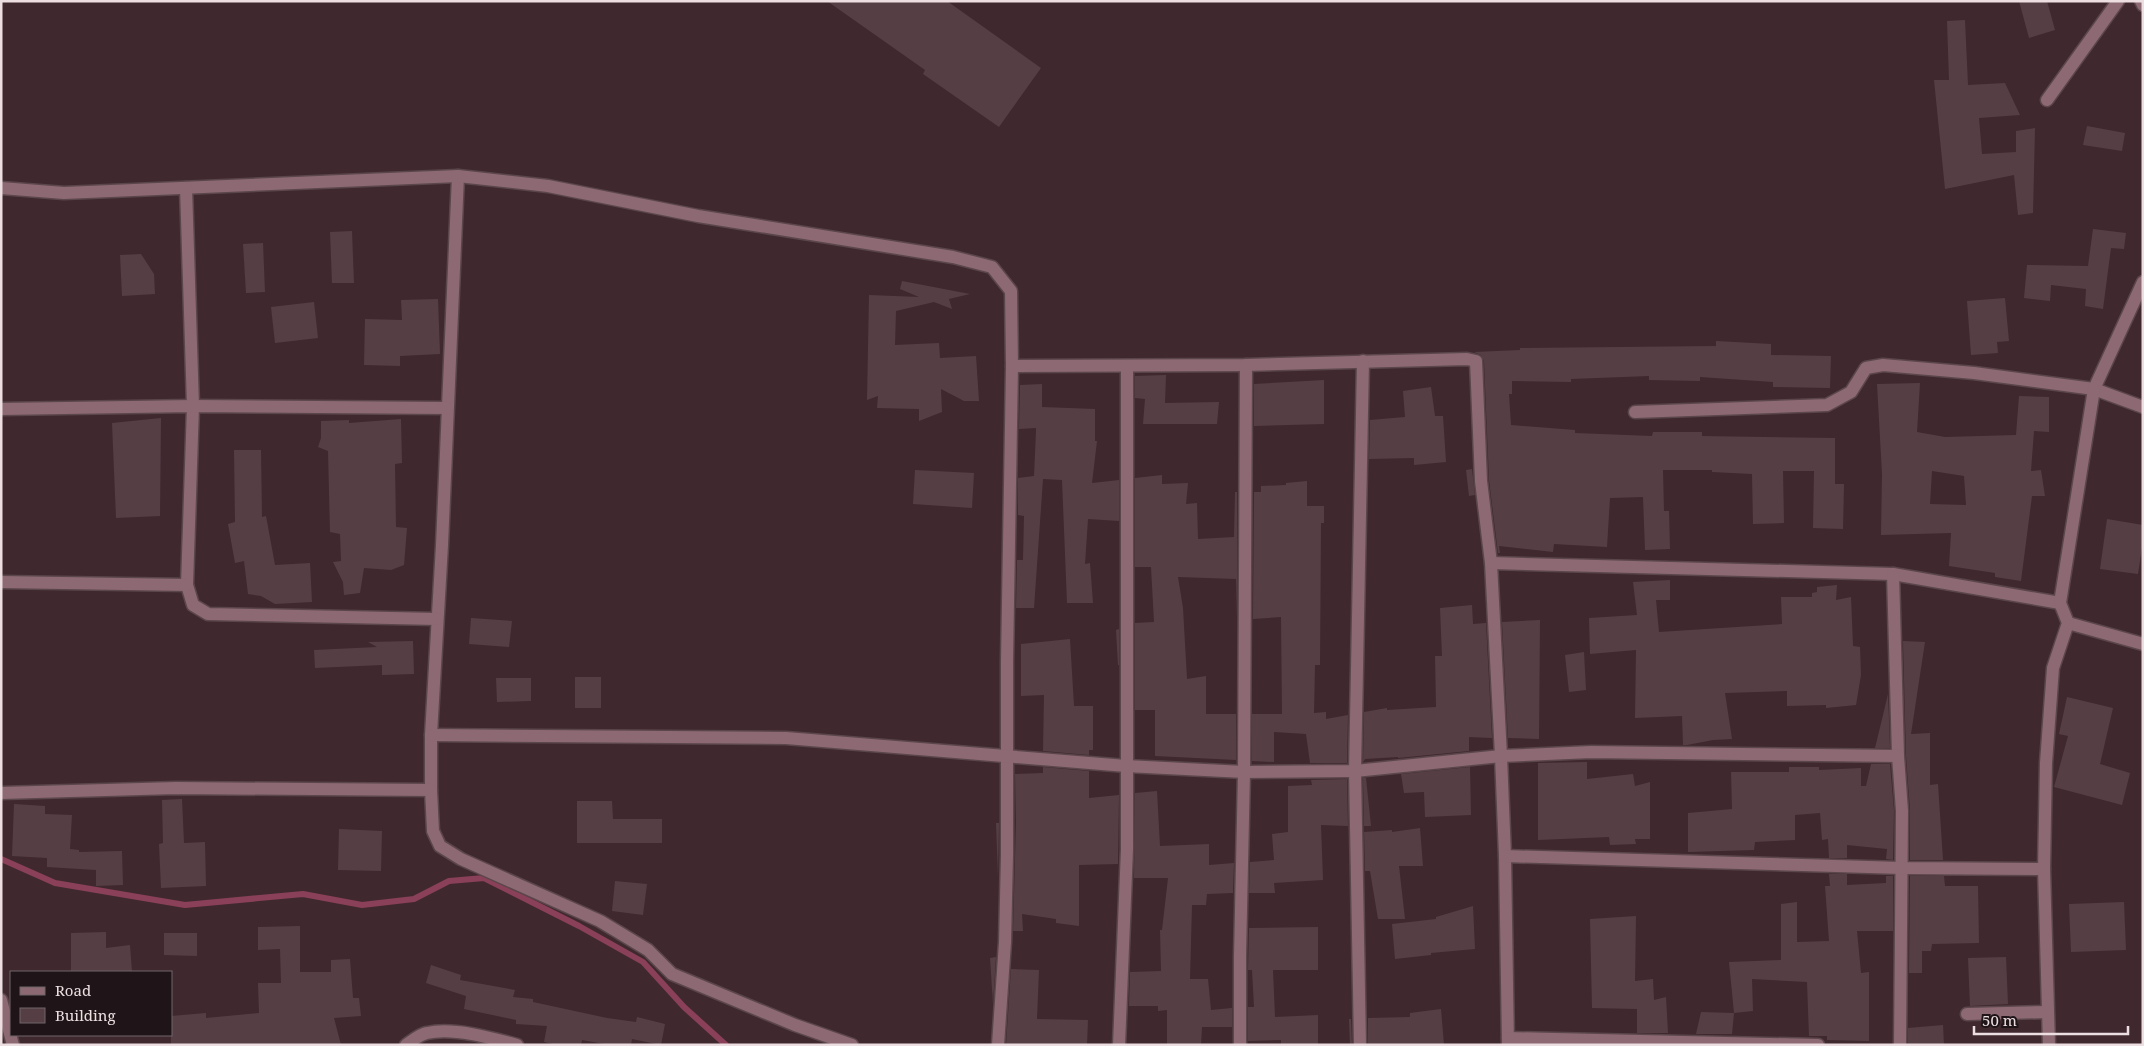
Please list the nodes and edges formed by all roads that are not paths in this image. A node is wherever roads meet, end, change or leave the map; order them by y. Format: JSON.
{"nodes":[{"id":1,"x":2118,"y":1,"type":"edge"},
{"id":2,"x":2141,"y":1,"type":"edge"},
{"id":3,"x":2143,"y":5,"type":"edge"},
{"id":4,"x":2047,"y":100,"type":"dead end"},
{"id":5,"x":458,"y":176,"type":"junction"},
{"id":6,"x":1,"y":188,"type":"edge"},
{"id":7,"x":186,"y":188,"type":"junction"},
{"id":8,"x":2143,"y":282,"type":"edge"},
{"id":9,"x":1363,"y":361,"type":"junction"},
{"id":10,"x":1246,"y":365,"type":"junction"},
{"id":11,"x":1012,"y":366,"type":"junction"},
{"id":12,"x":1127,"y":366,"type":"junction"},
{"id":13,"x":2094,"y":389,"type":"junction"},
{"id":14,"x":193,"y":406,"type":"junction"},
{"id":15,"x":2143,"y":407,"type":"edge"},
{"id":16,"x":447,"y":408,"type":"junction"},
{"id":17,"x":1,"y":409,"type":"edge"},
{"id":18,"x":1635,"y":412,"type":"dead end"},
{"id":19,"x":1492,"y":563,"type":"junction"},
{"id":20,"x":1893,"y":574,"type":"junction"},
{"id":21,"x":1,"y":582,"type":"edge"},
{"id":22,"x":187,"y":585,"type":"junction"},
{"id":23,"x":2060,"y":603,"type":"junction"},
{"id":24,"x":437,"y":619,"type":"junction"},
{"id":25,"x":2068,"y":623,"type":"junction"},
{"id":26,"x":2143,"y":644,"type":"edge"},
{"id":27,"x":431,"y":735,"type":"junction"},
{"id":28,"x":1501,"y":756,"type":"junction"},
{"id":29,"x":1898,"y":756,"type":"junction"},
{"id":30,"x":1007,"y":757,"type":"junction"},
{"id":31,"x":1126,"y":766,"type":"junction"},
{"id":32,"x":1354,"y":771,"type":"junction"},
{"id":33,"x":1244,"y":772,"type":"junction"},
{"id":34,"x":431,"y":790,"type":"junction"},
{"id":35,"x":1,"y":793,"type":"edge"},
{"id":36,"x":1505,"y":856,"type":"junction"},
{"id":37,"x":1901,"y":868,"type":"junction"},
{"id":38,"x":2044,"y":870,"type":"junction"},
{"id":39,"x":1,"y":1000,"type":"edge"},
{"id":40,"x":2047,"y":1012,"type":"junction"},
{"id":41,"x":1967,"y":1014,"type":"dead end"},
{"id":42,"x":10,"y":1034,"type":"edge"},
{"id":43,"x":1508,"y":1042,"type":"edge"},
{"id":44,"x":406,"y":1045,"type":"edge"},
{"id":45,"x":517,"y":1045,"type":"edge"},
{"id":46,"x":852,"y":1045,"type":"edge"},
{"id":47,"x":998,"y":1045,"type":"edge"},
{"id":48,"x":1119,"y":1045,"type":"edge"},
{"id":49,"x":1240,"y":1045,"type":"edge"},
{"id":50,"x":1360,"y":1045,"type":"edge"},
{"id":51,"x":1818,"y":1045,"type":"edge"},
{"id":52,"x":1900,"y":1045,"type":"edge"},
{"id":53,"x":2049,"y":1045,"type":"edge"}],
"edges":[{"from":1,"to":4,"type":"street"},
{"from":2,"to":3,"type":"street"},
{"from":5,"to":7,"type":"street"},
{"from":5,"to":11,"type":"street"},
{"from":5,"to":16,"type":"street"},
{"from":6,"to":7,"type":"street"},
{"from":7,"to":14,"type":"street"},
{"from":8,"to":13,"type":"street"},
{"from":9,"to":10,"type":"street"},
{"from":9,"to":19,"type":"street"},
{"from":9,"to":32,"type":"street"},
{"from":10,"to":12,"type":"street"},
{"from":10,"to":33,"type":"street"},
{"from":11,"to":12,"type":"street"},
{"from":11,"to":30,"type":"street"},
{"from":12,"to":31,"type":"street"},
{"from":13,"to":15,"type":"street"},
{"from":13,"to":18,"type":"street"},
{"from":13,"to":23,"type":"street"},
{"from":14,"to":16,"type":"street"},
{"from":14,"to":17,"type":"street"},
{"from":14,"to":22,"type":"street"},
{"from":16,"to":24,"type":"street"},
{"from":19,"to":20,"type":"street"},
{"from":19,"to":28,"type":"street"},
{"from":20,"to":23,"type":"street"},
{"from":20,"to":29,"type":"street"},
{"from":21,"to":22,"type":"street"},
{"from":22,"to":24,"type":"street"},
{"from":23,"to":25,"type":"street"},
{"from":24,"to":27,"type":"street"},
{"from":25,"to":26,"type":"street"},
{"from":25,"to":38,"type":"street"},
{"from":27,"to":30,"type":"street"},
{"from":27,"to":34,"type":"street"},
{"from":28,"to":29,"type":"street"},
{"from":28,"to":32,"type":"street"},
{"from":28,"to":36,"type":"street"},
{"from":29,"to":37,"type":"street"},
{"from":30,"to":31,"type":"street"},
{"from":30,"to":47,"type":"street"},
{"from":31,"to":33,"type":"street"},
{"from":31,"to":48,"type":"street"},
{"from":32,"to":33,"type":"street"},
{"from":32,"to":50,"type":"street"},
{"from":33,"to":49,"type":"street"},
{"from":34,"to":35,"type":"street"},
{"from":34,"to":46,"type":"street"},
{"from":36,"to":37,"type":"street"},
{"from":36,"to":43,"type":"street"},
{"from":37,"to":38,"type":"street"},
{"from":37,"to":52,"type":"street"},
{"from":38,"to":40,"type":"street"},
{"from":39,"to":42,"type":"street"},
{"from":40,"to":41,"type":"street"},
{"from":40,"to":53,"type":"street"},
{"from":43,"to":51,"type":"street"},
{"from":44,"to":45,"type":"street"}]}
